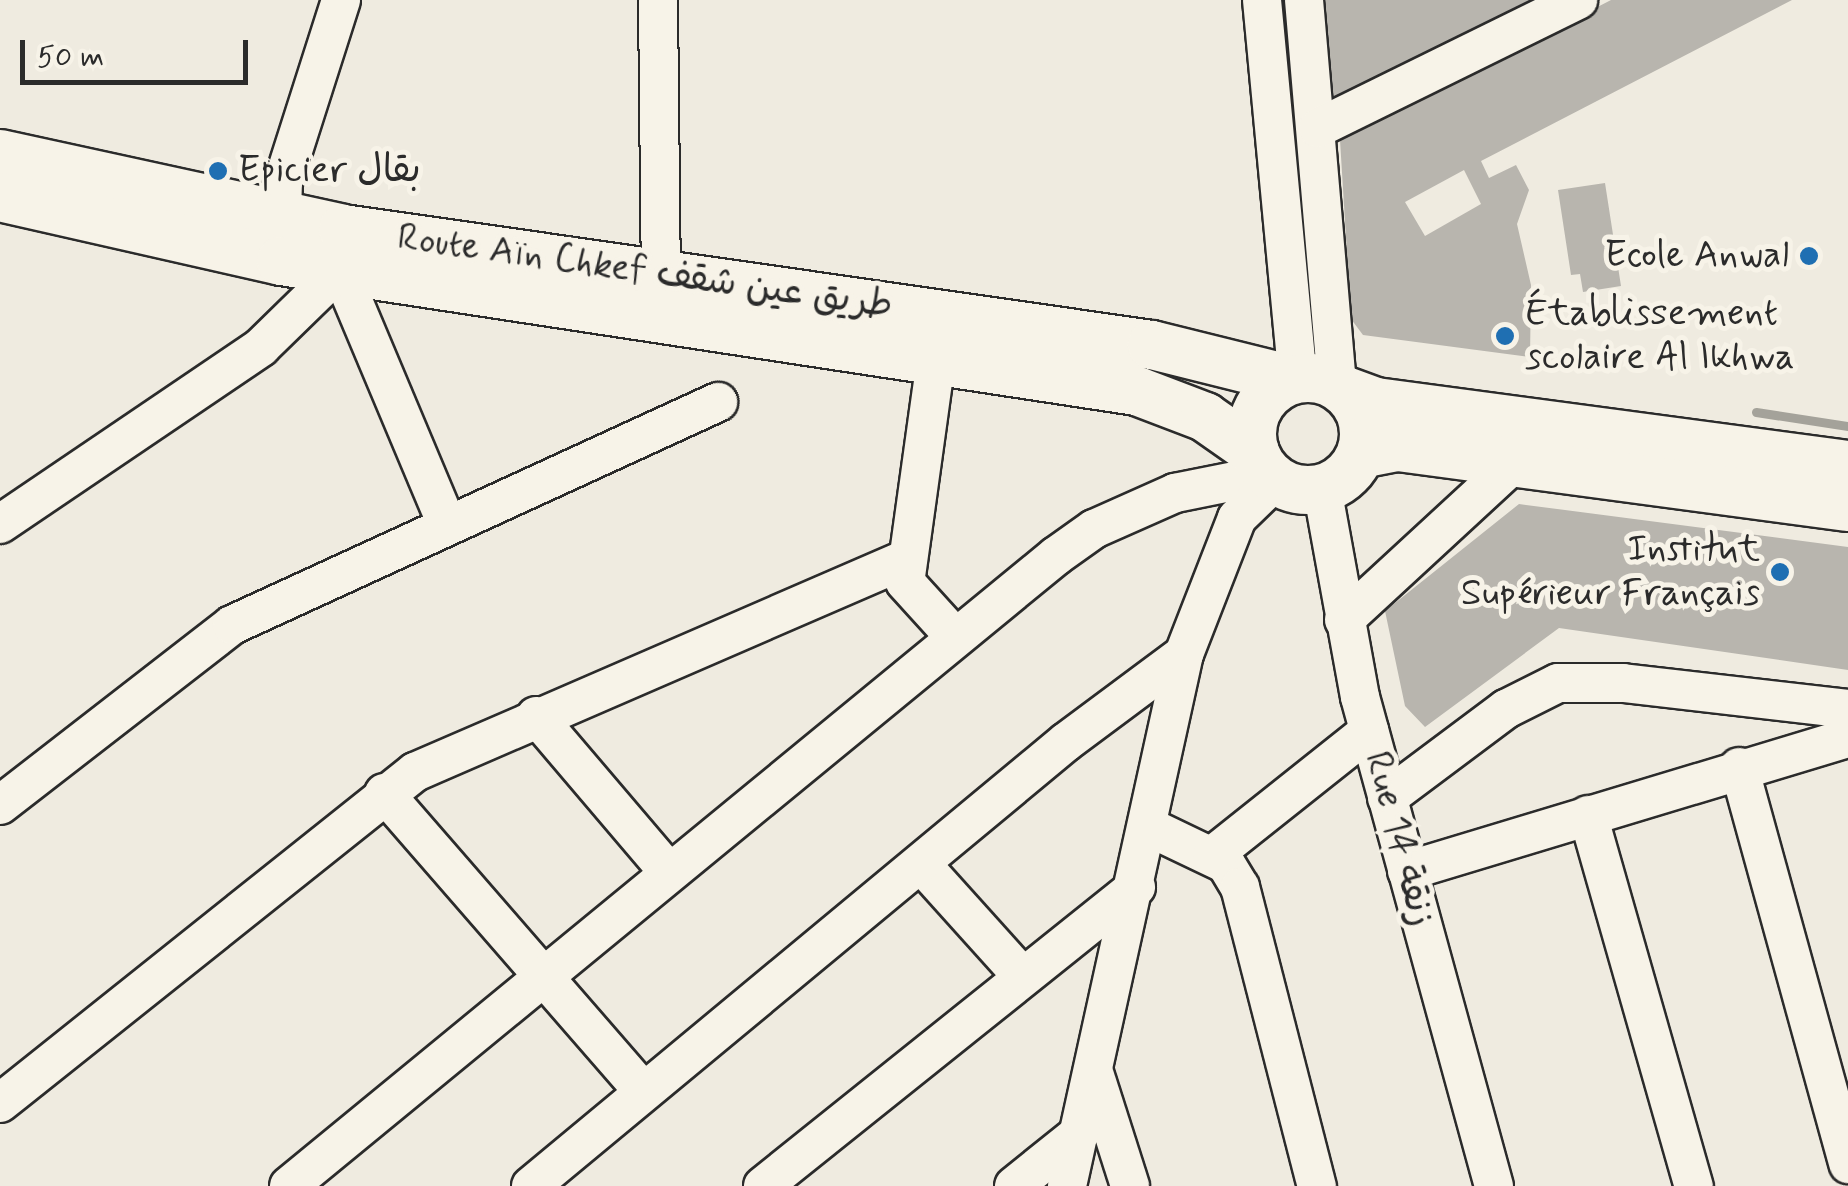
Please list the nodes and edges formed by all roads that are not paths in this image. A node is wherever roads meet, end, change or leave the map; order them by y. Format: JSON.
{"nodes":[{"id":1,"x":341,"y":0,"type":"edge"},
{"id":2,"x":658,"y":0,"type":"edge"},
{"id":3,"x":1262,"y":0,"type":"edge"},
{"id":4,"x":1304,"y":0,"type":"edge"},
{"id":5,"x":1578,"y":0,"type":"edge"},
{"id":6,"x":1318,"y":128,"type":"junction"},
{"id":7,"x":0,"y":154,"type":"edge"},
{"id":8,"x":0,"y":197,"type":"edge"},
{"id":9,"x":281,"y":239,"type":"junction"},
{"id":10,"x":341,"y":250,"type":"junction"},
{"id":11,"x":661,"y":272,"type":"junction"},
{"id":12,"x":936,"y":360,"type":"junction"},
{"id":13,"x":1318,"y":384,"type":"junction"},
{"id":14,"x":718,"y":402,"type":"dead end"},
{"id":15,"x":1360,"y":454,"type":"junction"},
{"id":16,"x":1515,"y":462,"type":"junction"},
{"id":17,"x":1848,"y":465,"type":"edge"},
{"id":18,"x":1267,"y":469,"type":"junction"},
{"id":19,"x":1322,"y":488,"type":"junction"},
{"id":20,"x":1848,"y":507,"type":"edge"},
{"id":21,"x":0,"y":524,"type":"edge"},
{"id":22,"x":448,"y":525,"type":"junction"},
{"id":23,"x":904,"y":560,"type":"junction"},
{"id":24,"x":1344,"y":620,"type":"junction"},
{"id":25,"x":954,"y":636,"type":"junction"},
{"id":26,"x":1184,"y":654,"type":"junction"},
{"id":27,"x":1848,"y":709,"type":"edge"},
{"id":28,"x":536,"y":716,"type":"junction"},
{"id":29,"x":1369,"y":731,"type":"junction"},
{"id":30,"x":1848,"y":738,"type":"edge"},
{"id":31,"x":1739,"y":767,"type":"junction"},
{"id":32,"x":384,"y":792,"type":"junction"},
{"id":33,"x":1387,"y":798,"type":"junction"},
{"id":34,"x":0,"y":804,"type":"edge"},
{"id":35,"x":1588,"y":815,"type":"junction"},
{"id":36,"x":1151,"y":828,"type":"junction"},
{"id":37,"x":1212,"y":856,"type":"junction"},
{"id":38,"x":923,"y":866,"type":"junction"},
{"id":39,"x":668,"y":871,"type":"junction"},
{"id":40,"x":1407,"y":872,"type":"junction"},
{"id":41,"x":1136,"y":887,"type":"junction"},
{"id":42,"x":1020,"y":975,"type":"junction"},
{"id":43,"x":539,"y":977,"type":"junction"},
{"id":44,"x":1095,"y":1076,"type":"junction"},
{"id":45,"x":642,"y":1090,"type":"junction"},
{"id":46,"x":0,"y":1104,"type":"edge"},
{"id":47,"x":1080,"y":1134,"type":"junction"},
{"id":48,"x":1848,"y":1164,"type":"edge"},
{"id":49,"x":289,"y":1186,"type":"edge"},
{"id":50,"x":531,"y":1186,"type":"edge"},
{"id":51,"x":763,"y":1186,"type":"edge"},
{"id":52,"x":1014,"y":1186,"type":"edge"},
{"id":53,"x":1067,"y":1186,"type":"edge"},
{"id":54,"x":1130,"y":1186,"type":"edge"},
{"id":55,"x":1317,"y":1186,"type":"edge"},
{"id":56,"x":1494,"y":1186,"type":"edge"},
{"id":57,"x":1694,"y":1186,"type":"edge"}],
"edges":[{"from":1,"to":9,"type":"street"},
{"from":2,"to":11,"type":"street"},
{"from":3,"to":13,"type":"street"},
{"from":4,"to":6,"type":"street"},
{"from":5,"to":6,"type":"street"},
{"from":6,"to":13,"type":"street"},
{"from":7,"to":9,"type":"main road","name":"Route Aïn Chkef طريق عين شقف"},
{"from":8,"to":9,"type":"main road","name":"Route Aïn Chkef طريق عين شقف"},
{"from":9,"to":10,"type":"main road","name":"Route Aïn Chkef طريق عين شقف"},
{"from":10,"to":11,"type":"main road","name":"Route Aïn Chkef طريق عين شقف"},
{"from":10,"to":12,"type":"main road","name":"Route Aïn Chkef طريق عين شقف"},
{"from":10,"to":21,"type":"street"},
{"from":10,"to":22,"type":"street"},
{"from":11,"to":13,"type":"main road","name":"Route Aïn Chkef طريق عين شقف"},
{"from":12,"to":18,"type":"main road","name":"Route Aïn Chkef طريق عين شقف"},
{"from":12,"to":23,"type":"street"},
{"from":13,"to":15,"type":"main road"},
{"from":13,"to":17,"type":"main road","name":"Route Aïn Chkef طريق عين شقف"},
{"from":13,"to":18,"type":"main road"},
{"from":14,"to":22,"type":"street"},
{"from":15,"to":16,"type":"main road"},
{"from":15,"to":19,"type":"main road"},
{"from":16,"to":20,"type":"main road"},
{"from":16,"to":24,"type":"street"},
{"from":18,"to":19,"type":"main road"},
{"from":18,"to":25,"type":"street"},
{"from":18,"to":26,"type":"street"},
{"from":19,"to":24,"type":"street","name":"Rue 14 زنقة"},
{"from":22,"to":34,"type":"street"},
{"from":23,"to":25,"type":"street"},
{"from":23,"to":28,"type":"street"},
{"from":24,"to":29,"type":"street","name":"Rue 14 زنقة"},
{"from":25,"to":39,"type":"street"},
{"from":26,"to":36,"type":"street"},
{"from":26,"to":38,"type":"street"},
{"from":27,"to":33,"type":"street"},
{"from":28,"to":32,"type":"street"},
{"from":28,"to":39,"type":"street"},
{"from":29,"to":33,"type":"street","name":"Rue 14 زنقة"},
{"from":29,"to":37,"type":"street"},
{"from":30,"to":31,"type":"street"},
{"from":31,"to":35,"type":"street"},
{"from":31,"to":48,"type":"street"},
{"from":32,"to":43,"type":"street"},
{"from":32,"to":46,"type":"street"},
{"from":33,"to":40,"type":"street","name":"Rue 14 زنقة"},
{"from":35,"to":40,"type":"street"},
{"from":35,"to":57,"type":"street"},
{"from":36,"to":37,"type":"street"},
{"from":36,"to":41,"type":"street"},
{"from":37,"to":55,"type":"street"},
{"from":38,"to":42,"type":"street"},
{"from":38,"to":45,"type":"street"},
{"from":39,"to":43,"type":"street"},
{"from":40,"to":56,"type":"street","name":"Rue 14 زنقة"},
{"from":41,"to":42,"type":"street"},
{"from":41,"to":44,"type":"street"},
{"from":42,"to":51,"type":"street"},
{"from":43,"to":45,"type":"street"},
{"from":43,"to":49,"type":"street"},
{"from":44,"to":47,"type":"street"},
{"from":44,"to":54,"type":"street"},
{"from":45,"to":50,"type":"street"},
{"from":47,"to":52,"type":"street"},
{"from":47,"to":53,"type":"street"}]}
